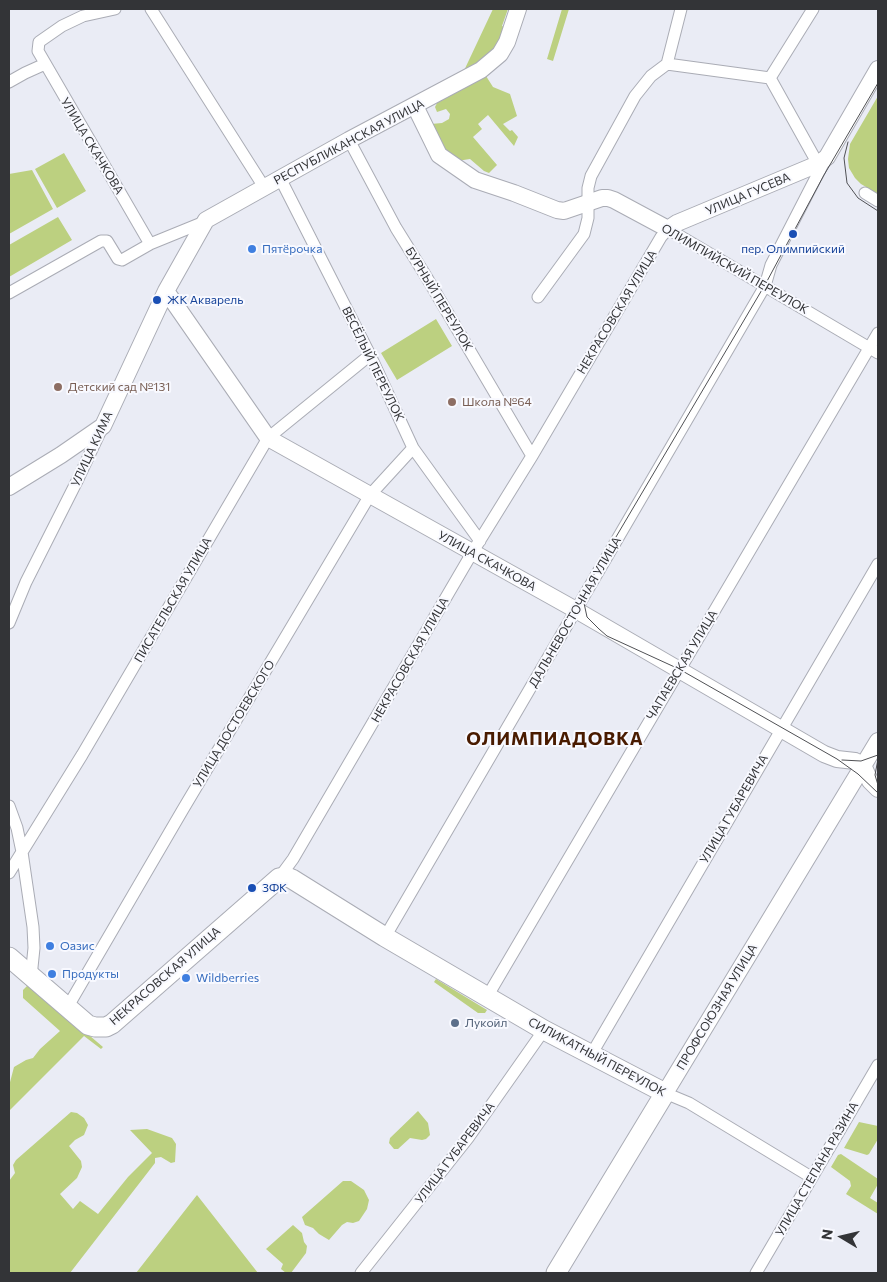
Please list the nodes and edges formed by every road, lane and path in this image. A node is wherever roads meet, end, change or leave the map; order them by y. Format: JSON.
{"nodes":[{"id":1,"x":115,"y":9,"type":"edge"},
{"id":2,"x":151,"y":9,"type":"edge"},
{"id":3,"x":518,"y":9,"type":"edge"},
{"id":4,"x":681,"y":9,"type":"edge"},
{"id":5,"x":813,"y":9,"type":"edge"},
{"id":6,"x":45,"y":64,"type":"junction"},
{"id":7,"x":667,"y":64,"type":"junction"},
{"id":8,"x":878,"y":69,"type":"edge"},
{"id":9,"x":770,"y":78,"type":"junction"},
{"id":10,"x":9,"y":82,"type":"edge"},
{"id":11,"x":415,"y":106,"type":"junction"},
{"id":12,"x":349,"y":140,"type":"junction"},
{"id":13,"x":822,"y":164,"type":"junction"},
{"id":14,"x":280,"y":178,"type":"junction"},
{"id":15,"x":264,"y":187,"type":"junction"},
{"id":16,"x":865,"y":193,"type":"dead end"},
{"id":17,"x":878,"y":201,"type":"edge"},
{"id":18,"x":587,"y":204,"type":"junction"},
{"id":19,"x":204,"y":222,"type":"junction"},
{"id":20,"x":668,"y":229,"type":"junction"},
{"id":21,"x":150,"y":244,"type":"junction"},
{"id":22,"x":766,"y":286,"type":"junction"},
{"id":23,"x":166,"y":291,"type":"junction"},
{"id":24,"x":9,"y":293,"type":"edge"},
{"id":25,"x":538,"y":297,"type":"dead end"},
{"id":26,"x":878,"y":333,"type":"edge"},
{"id":27,"x":874,"y":351,"type":"edge"},
{"id":28,"x":370,"y":355,"type":"junction"},
{"id":29,"x":103,"y":426,"type":"junction"},
{"id":30,"x":268,"y":438,"type":"junction"},
{"id":31,"x":413,"y":448,"type":"junction"},
{"id":32,"x":532,"y":456,"type":"junction"},
{"id":33,"x":9,"y":487,"type":"edge"},
{"id":34,"x":370,"y":495,"type":"junction"},
{"id":35,"x":476,"y":547,"type":"junction"},
{"id":36,"x":878,"y":564,"type":"edge"},
{"id":37,"x":576,"y":610,"type":"junction"},
{"id":38,"x":9,"y":623,"type":"edge"},
{"id":39,"x":678,"y":671,"type":"junction"},
{"id":40,"x":780,"y":730,"type":"junction"},
{"id":41,"x":878,"y":741,"type":"edge"},
{"id":42,"x":863,"y":766,"type":"junction"},
{"id":43,"x":878,"y":789,"type":"edge"},
{"id":44,"x":9,"y":806,"type":"edge"},
{"id":45,"x":22,"y":852,"type":"junction"},
{"id":46,"x":9,"y":873,"type":"edge"},
{"id":47,"x":279,"y":878,"type":"junction"},
{"id":48,"x":385,"y":937,"type":"junction"},
{"id":49,"x":9,"y":957,"type":"edge"},
{"id":50,"x":32,"y":977,"type":"junction"},
{"id":51,"x":487,"y":997,"type":"junction"},
{"id":52,"x":67,"y":1008,"type":"junction"},
{"id":53,"x":544,"y":1030,"type":"junction"},
{"id":54,"x":591,"y":1055,"type":"junction"},
{"id":55,"x":878,"y":1065,"type":"edge"},
{"id":56,"x":665,"y":1093,"type":"junction"},
{"id":57,"x":811,"y":1177,"type":"junction"},
{"id":58,"x":361,"y":1273,"type":"edge"},
{"id":59,"x":556,"y":1273,"type":"edge"},
{"id":60,"x":756,"y":1273,"type":"edge"}],
"edges":[{"from":1,"to":6,"type":"street","name":"УЛИЦА СКАЧКОВА"},
{"from":2,"to":15,"type":"street"},
{"from":3,"to":11,"type":"street","name":"РЕСПУБЛИКАНСКАЯ УЛИЦА"},
{"from":4,"to":7,"type":"street"},
{"from":5,"to":9,"type":"street"},
{"from":6,"to":10,"type":"street"},
{"from":6,"to":21,"type":"street","name":"УЛИЦА СКАЧКОВА"},
{"from":7,"to":9,"type":"street"},
{"from":7,"to":18,"type":"street"},
{"from":8,"to":13,"type":"street"},
{"from":9,"to":13,"type":"street"},
{"from":11,"to":12,"type":"street","name":"РЕСПУБЛИКАНСКАЯ УЛИЦА"},
{"from":11,"to":18,"type":"street","name":"ОЛИМПИЙСКИЙ ПЕРЕУЛОК"},
{"from":12,"to":14,"type":"street","name":"РЕСПУБЛИКАНСКАЯ УЛИЦА"},
{"from":12,"to":32,"type":"street","name":"БУРНЫЙ ПЕРЕУЛОК"},
{"from":13,"to":20,"type":"street","name":"УЛИЦА ГУСЕВА"},
{"from":13,"to":22,"type":"street"},
{"from":14,"to":15,"type":"street","name":"РЕСПУБЛИКАНСКАЯ УЛИЦА"},
{"from":14,"to":28,"type":"street","name":"ВЕСЁЛЫЙ ПЕРЕУЛОК"},
{"from":15,"to":19,"type":"street","name":"РЕСПУБЛИКАНСКАЯ УЛИЦА"},
{"from":16,"to":17,"type":"street"},
{"from":18,"to":20,"type":"street","name":"ОЛИМПИЙСКИЙ ПЕРЕУЛОК"},
{"from":18,"to":25,"type":"street"},
{"from":19,"to":21,"type":"street","name":"РЕСПУБЛИКАНСКАЯ УЛИЦА"},
{"from":19,"to":23,"type":"street","name":"УЛИЦА КИМА"},
{"from":20,"to":22,"type":"street","name":"ОЛИМПИЙСКИЙ ПЕРЕУЛОК"},
{"from":20,"to":32,"type":"street","name":"НЕКРАСОВСКАЯ УЛИЦА"},
{"from":21,"to":24,"type":"street","name":"РЕСПУБЛИКАНСКАЯ УЛИЦА"},
{"from":22,"to":27,"type":"street","name":"ОЛИМПИЙСКИЙ ПЕРЕУЛОК"},
{"from":22,"to":37,"type":"street","name":"ДАЛЬНЕВОСТОЧНАЯ УЛИЦА"},
{"from":23,"to":29,"type":"street","name":"УЛИЦА КИМА"},
{"from":23,"to":30,"type":"street","name":"УЛИЦА СКАЧКОВА"},
{"from":26,"to":27,"type":"street","name":"ЧАПАЕВСКАЯ УЛИЦА"},
{"from":27,"to":39,"type":"street","name":"ЧАПАЕВСКАЯ УЛИЦА"},
{"from":28,"to":30,"type":"street","name":"ПИСАТЕЛЬСКАЯ УЛИЦА"},
{"from":28,"to":31,"type":"street","name":"ВЕСЁЛЫЙ ПЕРЕУЛОК"},
{"from":29,"to":33,"type":"street"},
{"from":29,"to":38,"type":"street","name":"УЛИЦА КИМА"},
{"from":30,"to":34,"type":"street","name":"УЛИЦА СКАЧКОВА"},
{"from":30,"to":45,"type":"street","name":"ПИСАТЕЛЬСКАЯ УЛИЦА"},
{"from":31,"to":34,"type":"street","name":"УЛИЦА ДОСТОЕВСКОГО"},
{"from":31,"to":35,"type":"street","name":"ВЕСЁЛЫЙ ПЕРЕУЛОК"},
{"from":32,"to":35,"type":"street","name":"НЕКРАСОВСКАЯ УЛИЦА"},
{"from":34,"to":35,"type":"street","name":"УЛИЦА СКАЧКОВА"},
{"from":34,"to":52,"type":"street","name":"УЛИЦА ДОСТОЕВСКОГО"},
{"from":35,"to":37,"type":"street","name":"УЛИЦА СКАЧКОВА"},
{"from":35,"to":47,"type":"street","name":"НЕКРАСОВСКАЯ УЛИЦА"},
{"from":36,"to":40,"type":"street","name":"УЛИЦА ГУБАРЕВИЧА"},
{"from":37,"to":39,"type":"street","name":"УЛИЦА СКАЧКОВА"},
{"from":37,"to":48,"type":"street","name":"ДАЛЬНЕВОСТОЧНАЯ УЛИЦА"},
{"from":39,"to":40,"type":"street","name":"УЛИЦА СКАЧКОВА"},
{"from":39,"to":51,"type":"street","name":"ЧАПАЕВСКАЯ УЛИЦА"},
{"from":40,"to":42,"type":"street","name":"УЛИЦА СКАЧКОВА"},
{"from":40,"to":54,"type":"street","name":"УЛИЦА ГУБАРЕВИЧА"},
{"from":41,"to":42,"type":"street","name":"ПРОФСОЮЗНАЯ УЛИЦА"},
{"from":42,"to":43,"type":"street"},
{"from":42,"to":56,"type":"street","name":"ПРОФСОЮЗНАЯ УЛИЦА"},
{"from":44,"to":45,"type":"street"},
{"from":45,"to":46,"type":"street","name":"ПИСАТЕЛЬСКАЯ УЛИЦА"},
{"from":45,"to":50,"type":"street"},
{"from":47,"to":48,"type":"main road","name":"СИЛИКАТНЫЙ ПЕРЕУЛОК"},
{"from":47,"to":52,"type":"main road","name":"НЕКРАСОВСКАЯ УЛИЦА"},
{"from":48,"to":51,"type":"main road","name":"СИЛИКАТНЫЙ ПЕРЕУЛОК"},
{"from":49,"to":50,"type":"main road"},
{"from":50,"to":52,"type":"main road"},
{"from":51,"to":53,"type":"main road","name":"СИЛИКАТНЫЙ ПЕРЕУЛОК"},
{"from":53,"to":54,"type":"main road","name":"СИЛИКАТНЫЙ ПЕРЕУЛОК"},
{"from":53,"to":58,"type":"street","name":"УЛИЦА ГУБАРЕВИЧА"},
{"from":54,"to":56,"type":"main road","name":"СИЛИКАТНЫЙ ПЕРЕУЛОК"},
{"from":55,"to":57,"type":"street","name":"УЛИЦА СТЕПАНА РАЗИНА"},
{"from":56,"to":57,"type":"street","name":"СИЛИКАТНЫЙ ПЕРЕУЛОК"},
{"from":56,"to":59,"type":"main road","name":"ПРОФСОЮЗНАЯ УЛИЦА"},
{"from":57,"to":60,"type":"street","name":"УЛИЦА СТЕПАНА РАЗИНА"}]}
